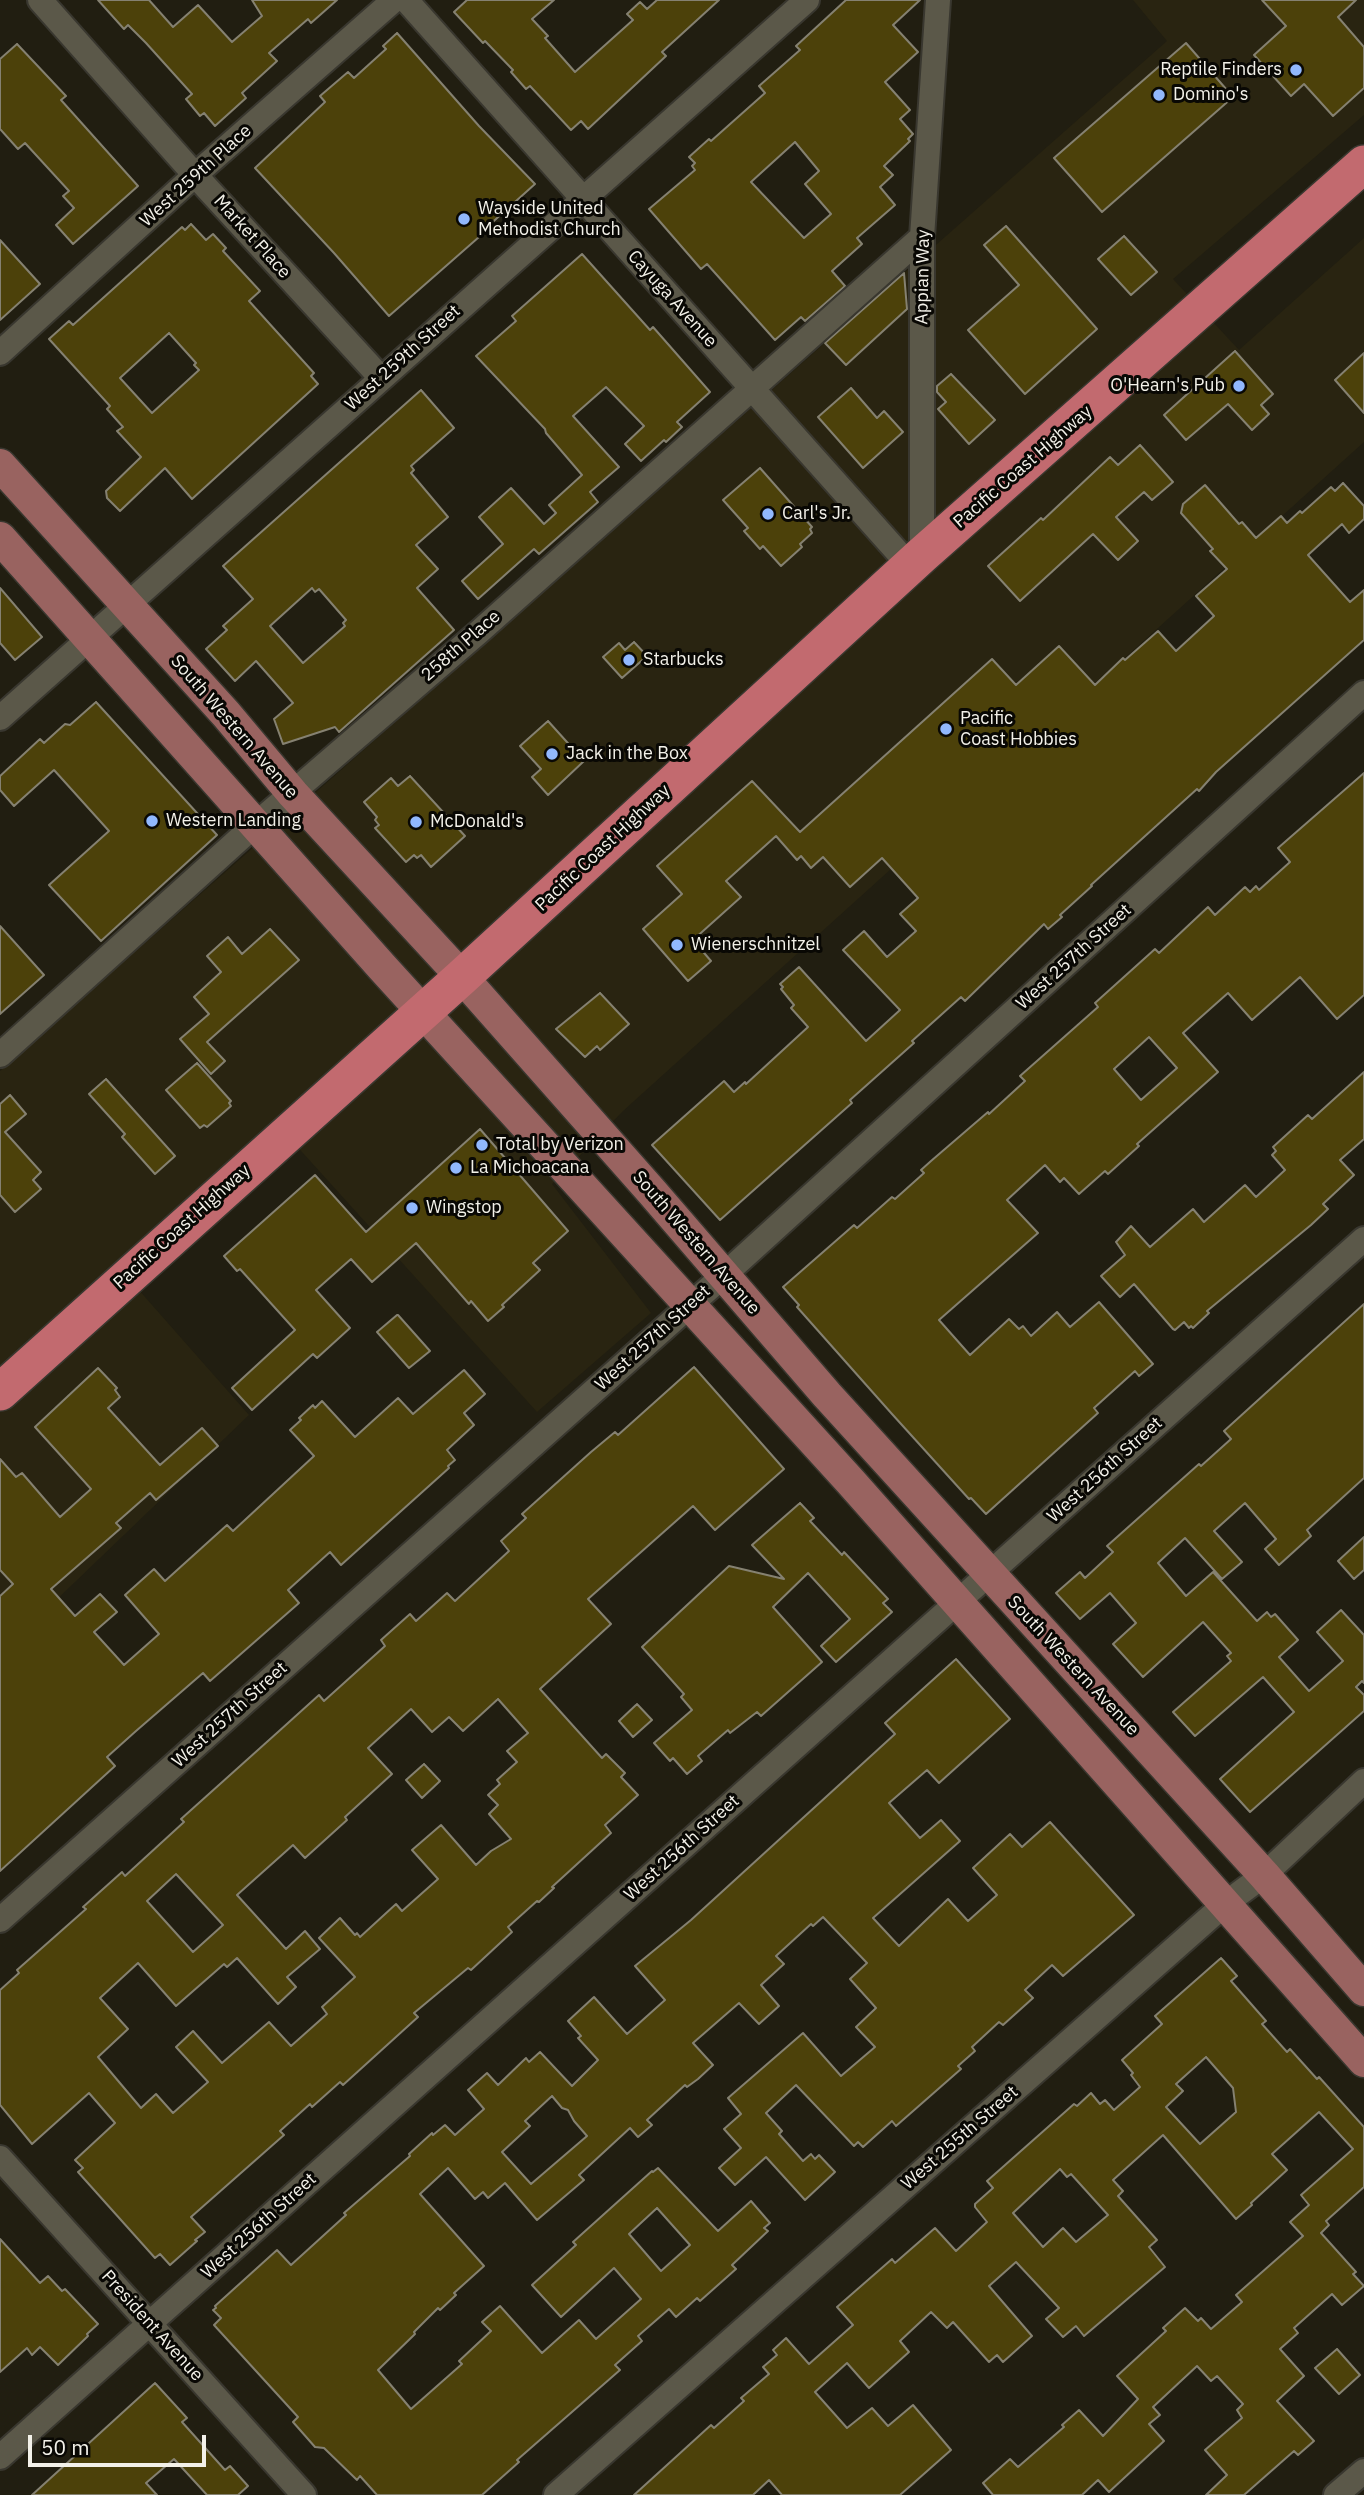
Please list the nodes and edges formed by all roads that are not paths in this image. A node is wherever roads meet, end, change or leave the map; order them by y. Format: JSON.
{"nodes":[{"id":1,"x":40,"y":0,"type":"edge"},
{"id":2,"x":394,"y":0,"type":"edge"},
{"id":3,"x":406,"y":0,"type":"edge"},
{"id":4,"x":807,"y":0,"type":"edge"},
{"id":5,"x":938,"y":0,"type":"edge"},
{"id":6,"x":1364,"y":164,"type":"edge"},
{"id":7,"x":195,"y":175,"type":"junction"},
{"id":8,"x":582,"y":200,"type":"junction"},
{"id":9,"x":922,"y":237,"type":"junction"},
{"id":10,"x":0,"y":353,"type":"edge"},
{"id":11,"x":381,"y":378,"type":"junction"},
{"id":12,"x":752,"y":388,"type":"junction"},
{"id":13,"x":0,"y":465,"type":"edge"},
{"id":14,"x":0,"y":538,"type":"edge"},
{"id":15,"x":916,"y":561,"type":"junction"},
{"id":16,"x":125,"y":605,"type":"junction"},
{"id":17,"x":89,"y":638,"type":"junction"},
{"id":18,"x":1364,"y":693,"type":"edge"},
{"id":19,"x":0,"y":718,"type":"edge"},
{"id":20,"x":293,"y":794,"type":"junction"},
{"id":21,"x":256,"y":824,"type":"junction"},
{"id":22,"x":462,"y":977,"type":"junction"},
{"id":23,"x":423,"y":1011,"type":"junction"},
{"id":24,"x":0,"y":1055,"type":"edge"},
{"id":25,"x":1364,"y":1239,"type":"edge"},
{"id":26,"x":724,"y":1275,"type":"junction"},
{"id":27,"x":691,"y":1304,"type":"junction"},
{"id":28,"x":0,"y":1392,"type":"edge"},
{"id":29,"x":989,"y":1574,"type":"junction"},
{"id":30,"x":957,"y":1603,"type":"junction"},
{"id":31,"x":1364,"y":1781,"type":"edge"},
{"id":32,"x":1264,"y":1875,"type":"junction"},
{"id":33,"x":1225,"y":1904,"type":"junction"},
{"id":34,"x":0,"y":1920,"type":"edge"},
{"id":35,"x":1364,"y":1990,"type":"edge"},
{"id":36,"x":1364,"y":2061,"type":"edge"},
{"id":37,"x":0,"y":2158,"type":"edge"},
{"id":38,"x":150,"y":2324,"type":"junction"},
{"id":39,"x":0,"y":2457,"type":"edge"},
{"id":40,"x":1364,"y":2471,"type":"edge"},
{"id":41,"x":304,"y":2495,"type":"edge"},
{"id":42,"x":556,"y":2495,"type":"edge"},
{"id":43,"x":1336,"y":2495,"type":"edge"}],
"edges":[{"from":1,"to":7,"type":"street","name":"Market Place"},
{"from":2,"to":7,"type":"street","name":"West 259th Place"},
{"from":3,"to":8,"type":"street","name":"Cayuga Avenue"},
{"from":4,"to":8,"type":"street","name":"West 259th Street"},
{"from":5,"to":9,"type":"street","name":"Appian Way"},
{"from":6,"to":15,"type":"highway","name":"Pacific Coast Highway"},
{"from":7,"to":10,"type":"street","name":"West 259th Place"},
{"from":7,"to":11,"type":"street","name":"Market Place"},
{"from":8,"to":11,"type":"street","name":"West 259th Street"},
{"from":8,"to":12,"type":"street","name":"Cayuga Avenue"},
{"from":9,"to":12,"type":"street","name":"258th Place"},
{"from":9,"to":15,"type":"street","name":"Appian Way"},
{"from":11,"to":16,"type":"street","name":"West 259th Street"},
{"from":12,"to":15,"type":"street","name":"Cayuga Avenue"},
{"from":12,"to":20,"type":"street","name":"258th Place"},
{"from":13,"to":16,"type":"main road","name":"South Western Avenue"},
{"from":14,"to":17,"type":"main road"},
{"from":15,"to":22,"type":"highway","name":"Pacific Coast Highway"},
{"from":16,"to":17,"type":"street","name":"West 259th Street"},
{"from":16,"to":20,"type":"main road","name":"South Western Avenue"},
{"from":17,"to":19,"type":"street","name":"West 259th Street"},
{"from":17,"to":21,"type":"main road"},
{"from":18,"to":26,"type":"street","name":"West 257th Street"},
{"from":20,"to":21,"type":"street","name":"258th Place"},
{"from":20,"to":22,"type":"main road","name":"South Western Avenue"},
{"from":21,"to":23,"type":"main road"},
{"from":21,"to":24,"type":"street","name":"258th Place"},
{"from":22,"to":23,"type":"highway","name":"Pacific Coast Highway"},
{"from":22,"to":26,"type":"main road","name":"South Western Avenue"},
{"from":23,"to":27,"type":"main road"},
{"from":23,"to":28,"type":"highway","name":"Pacific Coast Highway"},
{"from":25,"to":29,"type":"street","name":"West 256th Street"},
{"from":26,"to":27,"type":"street","name":"West 257th Street"},
{"from":26,"to":29,"type":"main road","name":"South Western Avenue"},
{"from":27,"to":30,"type":"main road"},
{"from":27,"to":34,"type":"street","name":"West 257th Street"},
{"from":29,"to":30,"type":"street","name":"West 256th Street"},
{"from":29,"to":32,"type":"main road","name":"South Western Avenue"},
{"from":30,"to":33,"type":"main road"},
{"from":30,"to":38,"type":"street","name":"West 256th Street"},
{"from":31,"to":32,"type":"street","name":"West 255th Street"},
{"from":32,"to":33,"type":"street","name":"West 255th Street"},
{"from":32,"to":35,"type":"main road","name":"South Western Avenue"},
{"from":33,"to":36,"type":"main road"},
{"from":33,"to":42,"type":"street","name":"West 255th Street"},
{"from":37,"to":38,"type":"street","name":"President Avenue"},
{"from":38,"to":39,"type":"street","name":"West 256th Street"},
{"from":38,"to":41,"type":"street","name":"President Avenue"},
{"from":40,"to":43,"type":"street"}]}
